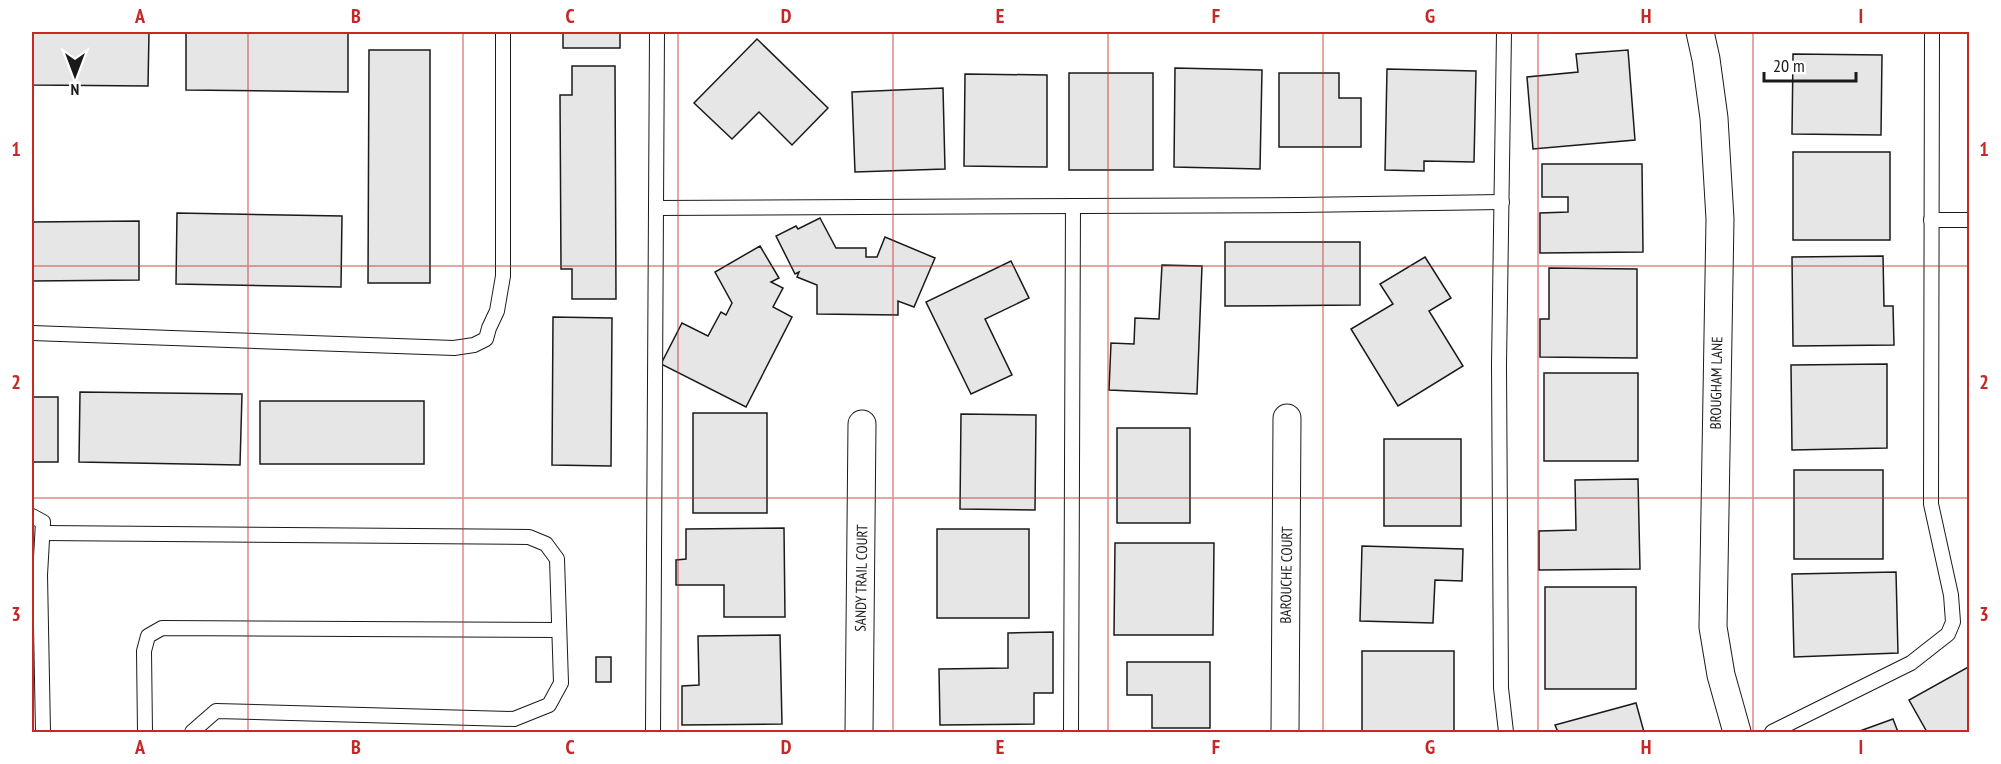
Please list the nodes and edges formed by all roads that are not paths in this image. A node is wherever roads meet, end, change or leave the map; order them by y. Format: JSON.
{"nodes":[{"id":1,"x":503,"y":32,"type":"edge"},
{"id":2,"x":657,"y":32,"type":"edge"},
{"id":3,"x":1504,"y":32,"type":"edge"},
{"id":4,"x":1700,"y":32,"type":"edge"},
{"id":5,"x":1932,"y":32,"type":"edge"},
{"id":6,"x":1502,"y":202,"type":"junction"},
{"id":7,"x":1073,"y":206,"type":"junction"},
{"id":8,"x":656,"y":208,"type":"junction"},
{"id":9,"x":1931,"y":219,"type":"junction"},
{"id":10,"x":1970,"y":220,"type":"edge"},
{"id":11,"x":32,"y":333,"type":"edge"},
{"id":12,"x":1287,"y":418,"type":"dead end"},
{"id":13,"x":862,"y":424,"type":"dead end"},
{"id":14,"x":32,"y":516,"type":"edge"},
{"id":15,"x":43,"y":533,"type":"junction"},
{"id":16,"x":559,"y":630,"type":"junction"},
{"id":17,"x":43,"y":732,"type":"edge"},
{"id":18,"x":145,"y":732,"type":"edge"},
{"id":19,"x":192,"y":732,"type":"edge"},
{"id":20,"x":653,"y":732,"type":"edge"},
{"id":21,"x":859,"y":732,"type":"edge"},
{"id":22,"x":1071,"y":732,"type":"edge"},
{"id":23,"x":1284,"y":732,"type":"edge"},
{"id":24,"x":1506,"y":732,"type":"edge"},
{"id":25,"x":1737,"y":732,"type":"edge"},
{"id":26,"x":1772,"y":732,"type":"edge"}],
"edges":[{"from":1,"to":11,"type":"lane"},
{"from":2,"to":8,"type":"lane"},
{"from":3,"to":6,"type":"lane"},
{"from":4,"to":25,"type":"street","name":"BROUGHAM LANE"},
{"from":5,"to":9,"type":"lane"},
{"from":6,"to":7,"type":"lane"},
{"from":6,"to":24,"type":"lane"},
{"from":7,"to":8,"type":"lane"},
{"from":7,"to":22,"type":"lane"},
{"from":8,"to":20,"type":"lane"},
{"from":9,"to":10,"type":"lane"},
{"from":9,"to":26,"type":"lane"},
{"from":12,"to":23,"type":"street","name":"BAROUCHE COURT"},
{"from":13,"to":21,"type":"street","name":"SANDY TRAIL COURT"},
{"from":14,"to":15,"type":"lane"},
{"from":15,"to":16,"type":"lane"},
{"from":15,"to":17,"type":"lane"},
{"from":16,"to":18,"type":"lane"},
{"from":16,"to":19,"type":"lane"}]}
